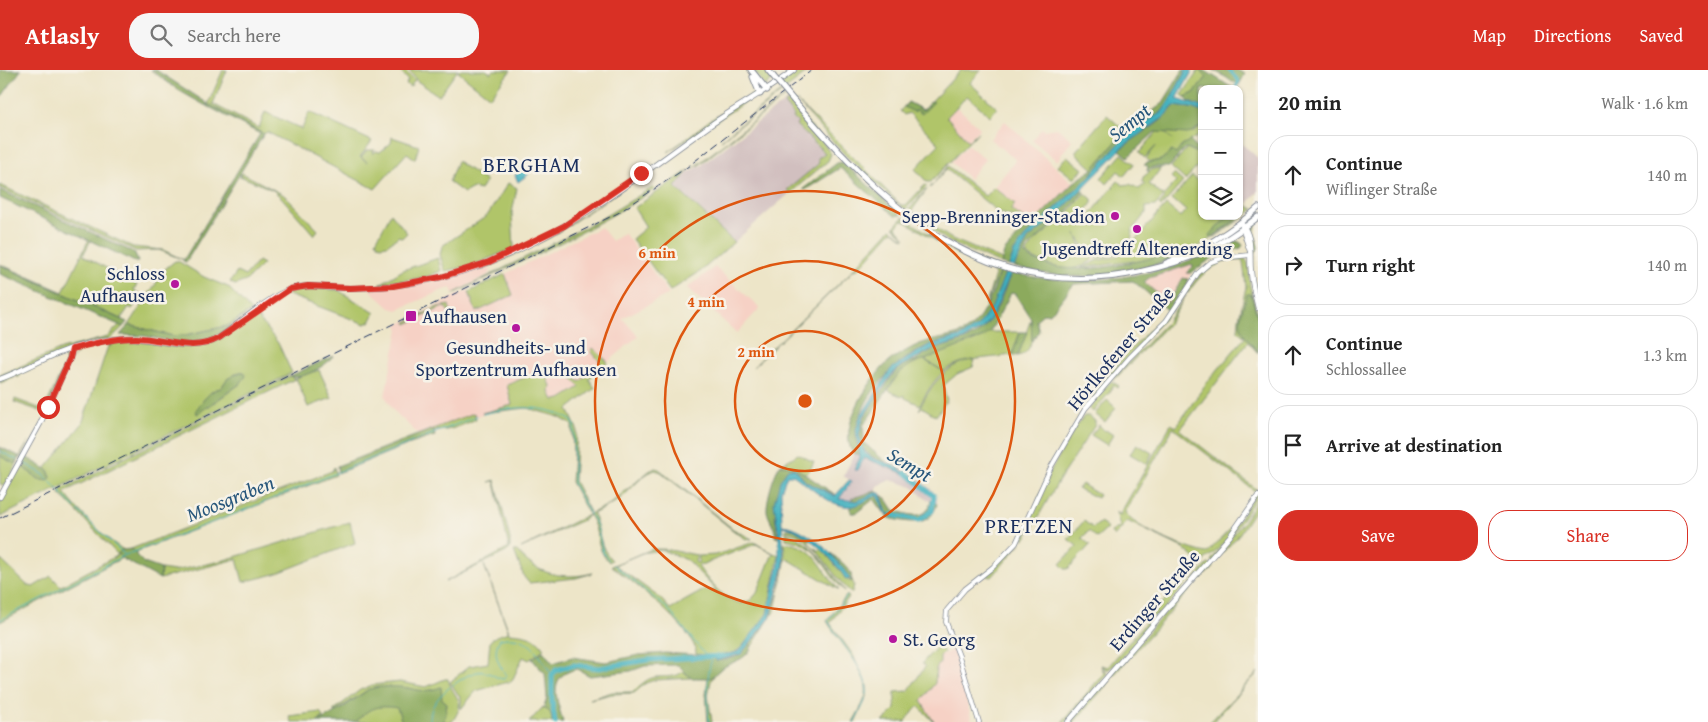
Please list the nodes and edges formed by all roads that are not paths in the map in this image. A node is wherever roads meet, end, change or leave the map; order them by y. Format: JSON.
{"nodes":[{"id":1,"x":768,"y":70,"type":"edge"},
{"id":2,"x":794,"y":70,"type":"edge"},
{"id":3,"x":751,"y":71,"type":"edge"},
{"id":4,"x":767,"y":90,"type":"junction"},
{"id":5,"x":760,"y":94,"type":"junction"},
{"id":6,"x":1258,"y":208,"type":"edge"},
{"id":7,"x":1258,"y":217,"type":"edge"},
{"id":8,"x":1241,"y":223,"type":"junction"},
{"id":9,"x":1243,"y":229,"type":"junction"},
{"id":10,"x":1234,"y":236,"type":"junction"},
{"id":11,"x":1246,"y":241,"type":"junction"},
{"id":12,"x":1250,"y":253,"type":"junction"},
{"id":13,"x":1149,"y":270,"type":"junction"},
{"id":14,"x":1258,"y":308,"type":"edge"},
{"id":15,"x":72,"y":349,"type":"junction"},
{"id":16,"x":0,"y":379,"type":"edge"},
{"id":17,"x":1258,"y":496,"type":"edge"},
{"id":18,"x":0,"y":497,"type":"edge"},
{"id":19,"x":979,"y":722,"type":"edge"},
{"id":20,"x":1068,"y":722,"type":"edge"}],
"edges":[{"from":1,"to":13,"type":"main road","bridge":true},
{"from":2,"to":4,"type":"main road"},
{"from":3,"to":4,"type":"main road"},
{"from":3,"to":5,"type":"main road"},
{"from":4,"to":5,"type":"main road"},
{"from":5,"to":15,"type":"main road"},
{"from":6,"to":8,"type":"main road"},
{"from":7,"to":9,"type":"main road"},
{"from":8,"to":9,"type":"main road"},
{"from":8,"to":13,"type":"main road"},
{"from":9,"to":10,"type":"main road"},
{"from":9,"to":11,"type":"main road"},
{"from":9,"to":12,"type":"main road"},
{"from":10,"to":11,"type":"main road"},
{"from":10,"to":13,"type":"main road"},
{"from":11,"to":12,"type":"main road"},
{"from":12,"to":14,"type":"main road"},
{"from":12,"to":19,"type":"street","name":"Hörlkofener Straße"},
{"from":15,"to":16,"type":"main road"},
{"from":15,"to":18,"type":"main road"},
{"from":17,"to":20,"type":"main road","name":"Erdinger Straße"}]}
